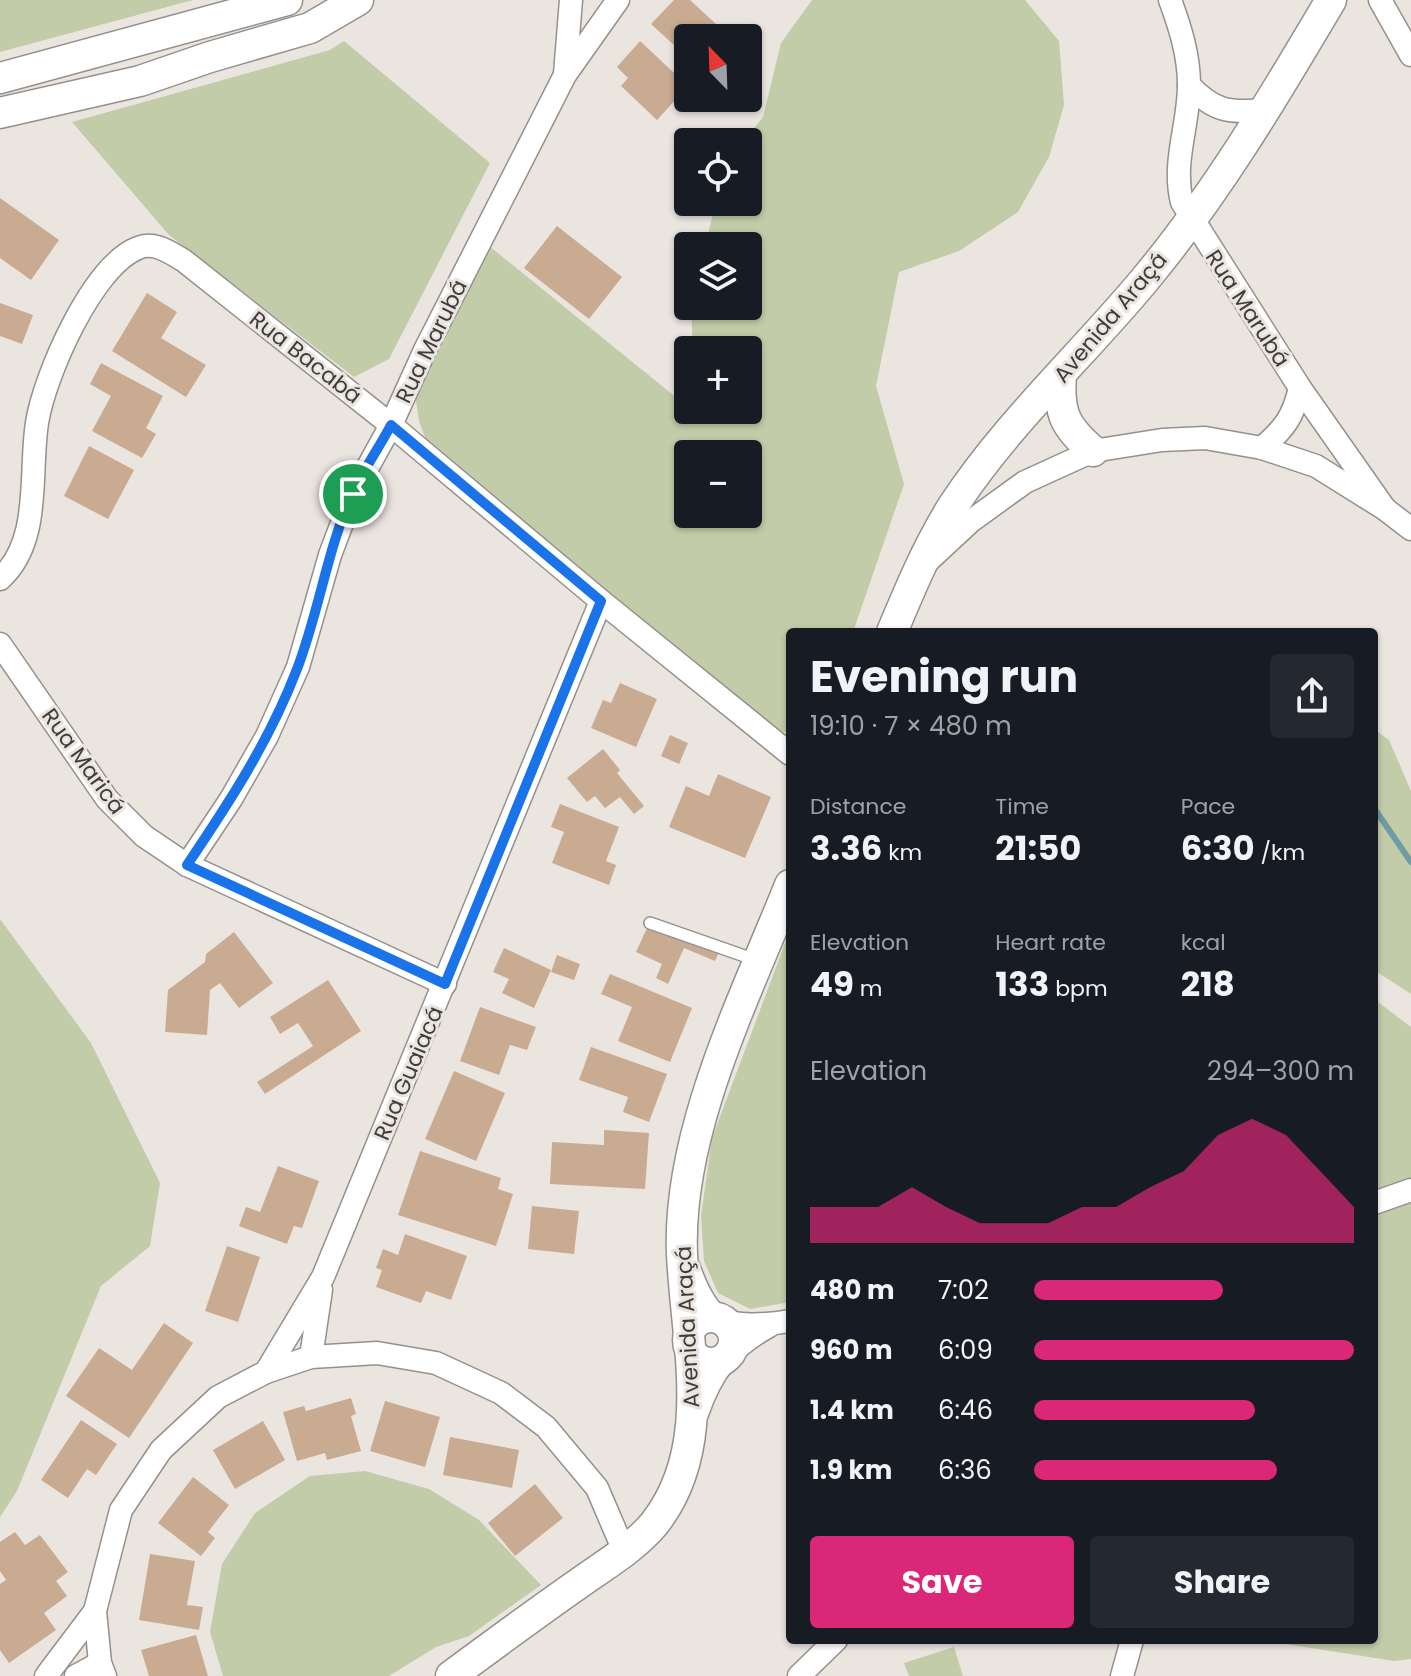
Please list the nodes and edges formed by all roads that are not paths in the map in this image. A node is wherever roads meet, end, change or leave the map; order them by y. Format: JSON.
{"nodes":[{"id":1,"x":287,"y":0,"type":"edge"},
{"id":2,"x":358,"y":0,"type":"edge"},
{"id":3,"x":571,"y":0,"type":"edge"},
{"id":4,"x":618,"y":0,"type":"edge"},
{"id":5,"x":1170,"y":0,"type":"edge"},
{"id":6,"x":1331,"y":0,"type":"edge"},
{"id":7,"x":1380,"y":0,"type":"edge"},
{"id":8,"x":122,"y":45,"type":"junction"},
{"id":9,"x":1411,"y":55,"type":"edge"},
{"id":10,"x":565,"y":75,"type":"junction"},
{"id":11,"x":0,"y":78,"type":"edge"},
{"id":12,"x":133,"y":82,"type":"junction"},
{"id":13,"x":1189,"y":85,"type":"junction"},
{"id":14,"x":1265,"y":110,"type":"junction"},
{"id":15,"x":0,"y":113,"type":"edge"},
{"id":16,"x":1191,"y":220,"type":"junction"},
{"id":17,"x":1061,"y":375,"type":"junction"},
{"id":18,"x":1300,"y":388,"type":"junction"},
{"id":19,"x":391,"y":425,"type":"junction"},
{"id":20,"x":1262,"y":448,"type":"junction"},
{"id":21,"x":1093,"y":451,"type":"junction"},
{"id":22,"x":1385,"y":509,"type":"junction"},
{"id":23,"x":1411,"y":529,"type":"edge"},
{"id":24,"x":917,"y":572,"type":"junction"},
{"id":25,"x":0,"y":579,"type":"edge"},
{"id":26,"x":601,"y":601,"type":"junction"},
{"id":27,"x":894,"y":628,"type":"edge"},
{"id":28,"x":0,"y":644,"type":"edge"},
{"id":29,"x":786,"y":751,"type":"edge"},
{"id":30,"x":187,"y":865,"type":"junction"},
{"id":31,"x":786,"y":895,"type":"edge"},
{"id":32,"x":650,"y":923,"type":"dead end"},
{"id":33,"x":760,"y":961,"type":"junction"},
{"id":34,"x":445,"y":984,"type":"junction"},
{"id":35,"x":1411,"y":1190,"type":"edge"},
{"id":36,"x":1378,"y":1202,"type":"edge"},
{"id":37,"x":682,"y":1251,"type":"junction"},
{"id":38,"x":323,"y":1277,"type":"junction"},
{"id":39,"x":720,"y":1319,"type":"junction"},
{"id":40,"x":782,"y":1322,"type":"edge"},
{"id":41,"x":688,"y":1341,"type":"junction"},
{"id":42,"x":311,"y":1357,"type":"junction"},
{"id":43,"x":725,"y":1357,"type":"junction"},
{"id":44,"x":266,"y":1372,"type":"junction"},
{"id":45,"x":691,"y":1432,"type":"junction"},
{"id":46,"x":624,"y":1551,"type":"junction"},
{"id":47,"x":95,"y":1611,"type":"junction"},
{"id":48,"x":832,"y":1644,"type":"edge"},
{"id":49,"x":1131,"y":1644,"type":"edge"},
{"id":50,"x":102,"y":1670,"type":"edge"},
{"id":51,"x":46,"y":1676,"type":"edge"},
{"id":52,"x":76,"y":1676,"type":"edge"},
{"id":53,"x":451,"y":1676,"type":"edge"},
{"id":54,"x":799,"y":1676,"type":"edge"},
{"id":55,"x":1122,"y":1676,"type":"edge"}],
"edges":[{"from":1,"to":8,"type":"street"},
{"from":2,"to":12,"type":"street"},
{"from":3,"to":10,"type":"street"},
{"from":4,"to":10,"type":"street","name":"Rua Marubá"},
{"from":5,"to":13,"type":"street","name":"Rua Marubá"},
{"from":6,"to":14,"type":"street","name":"Avenida Araçá"},
{"from":7,"to":9,"type":"street"},
{"from":8,"to":11,"type":"street"},
{"from":8,"to":12,"type":"street"},
{"from":10,"to":19,"type":"street","name":"Rua Marubá"},
{"from":12,"to":15,"type":"street"},
{"from":13,"to":14,"type":"street"},
{"from":13,"to":16,"type":"street","name":"Rua Marubá"},
{"from":14,"to":16,"type":"street","name":"Avenida Araçá"},
{"from":16,"to":17,"type":"street","name":"Avenida Araçá"},
{"from":16,"to":18,"type":"street","name":"Rua Marubá"},
{"from":17,"to":21,"type":"street"},
{"from":17,"to":24,"type":"street","name":"Avenida Araçá"},
{"from":18,"to":20,"type":"street"},
{"from":18,"to":22,"type":"street","name":"Rua Marubá"},
{"from":19,"to":25,"type":"street","name":"Rua Bacabá"},
{"from":19,"to":26,"type":"street","name":"Rua Bacabá"},
{"from":19,"to":30,"type":"street","name":"Rua Marubá"},
{"from":20,"to":21,"type":"street"},
{"from":20,"to":22,"type":"street"},
{"from":21,"to":24,"type":"street"},
{"from":22,"to":23,"type":"street"},
{"from":24,"to":27,"type":"street","name":"Avenida Araçá"},
{"from":26,"to":29,"type":"street","name":"Rua Bacabá"},
{"from":26,"to":34,"type":"street","name":"Rua Guaiacá"},
{"from":28,"to":30,"type":"street","name":"Rua Maricá"},
{"from":30,"to":34,"type":"street","name":"Rua Maricá"},
{"from":31,"to":33,"type":"street","name":"Avenida Araçá"},
{"from":32,"to":33,"type":"lane"},
{"from":33,"to":37,"type":"street","name":"Avenida Araçá"},
{"from":34,"to":38,"type":"street","name":"Rua Guaiacá"},
{"from":35,"to":36,"type":"street"},
{"from":37,"to":39,"type":"street"},
{"from":37,"to":41,"type":"street","name":"Avenida Araçá"},
{"from":38,"to":42,"type":"street","name":"Rua Guaiacá"},
{"from":38,"to":44,"type":"street","name":"Rua Guaiacá"},
{"from":39,"to":40,"type":"street"},
{"from":39,"to":41,"type":"street"},
{"from":39,"to":43,"type":"street"},
{"from":40,"to":43,"type":"street"},
{"from":41,"to":43,"type":"street"},
{"from":41,"to":45,"type":"street","name":"Avenida Araçá"},
{"from":42,"to":44,"type":"street"},
{"from":42,"to":46,"type":"street"},
{"from":43,"to":45,"type":"street"},
{"from":44,"to":47,"type":"street"},
{"from":45,"to":46,"type":"street","name":"Avenida Araçá"},
{"from":46,"to":53,"type":"street","name":"Avenida Araçá"},
{"from":47,"to":50,"type":"street"},
{"from":47,"to":51,"type":"street"},
{"from":48,"to":54,"type":"street"},
{"from":49,"to":55,"type":"street"},
{"from":50,"to":52,"type":"street"}]}
